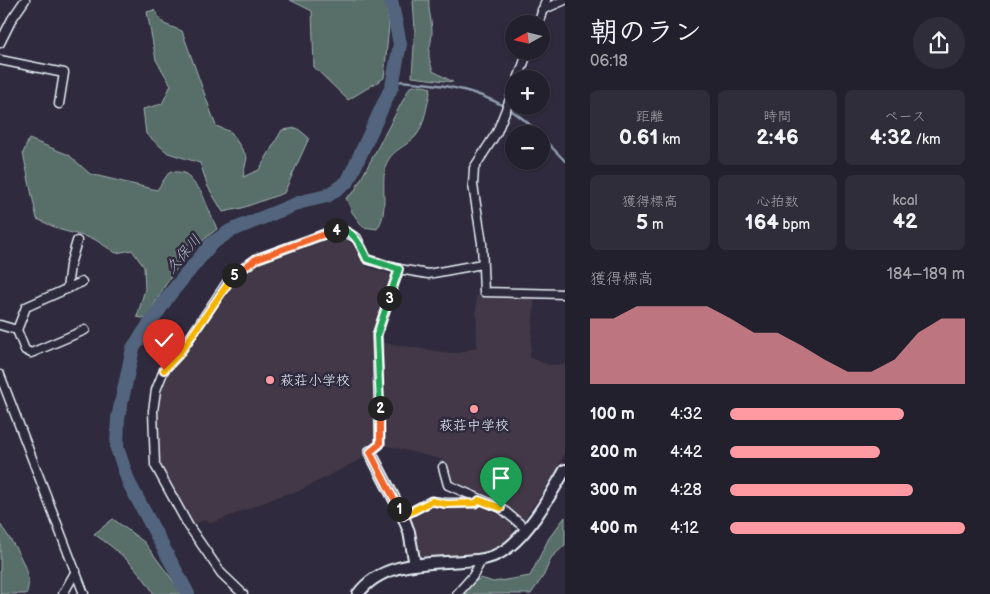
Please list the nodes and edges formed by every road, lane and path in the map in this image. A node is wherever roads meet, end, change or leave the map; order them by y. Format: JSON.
{"nodes":[{"id":1,"x":25,"y":0,"type":"edge"},
{"id":2,"x":546,"y":0,"type":"edge"},
{"id":3,"x":565,"y":0,"type":"edge"},
{"id":4,"x":542,"y":10,"type":"junction"},
{"id":5,"x":541,"y":15,"type":"edge"},
{"id":6,"x":0,"y":43,"type":"edge"},
{"id":7,"x":0,"y":60,"type":"edge"},
{"id":8,"x":59,"y":104,"type":"dead end"},
{"id":9,"x":505,"y":112,"type":"edge"},
{"id":10,"x":77,"y":241,"type":"dead end"},
{"id":11,"x":482,"y":264,"type":"junction"},
{"id":12,"x":399,"y":269,"type":"junction"},
{"id":13,"x":82,"y":282,"type":"dead end"},
{"id":14,"x":67,"y":289,"type":"junction"},
{"id":15,"x":565,"y":294,"type":"edge"},
{"id":16,"x":0,"y":325,"type":"edge"},
{"id":17,"x":17,"y":330,"type":"junction"},
{"id":18,"x":85,"y":330,"type":"dead end"},
{"id":19,"x":0,"y":375,"type":"edge"},
{"id":20,"x":370,"y":452,"type":"joint"},
{"id":21,"x":443,"y":467,"type":"dead end"},
{"id":22,"x":565,"y":470,"type":"edge"},
{"id":23,"x":479,"y":500,"type":"junction"},
{"id":24,"x":403,"y":516,"type":"junction"},
{"id":25,"x":525,"y":528,"type":"junction"},
{"id":26,"x":482,"y":559,"type":"junction"},
{"id":27,"x":415,"y":565,"type":"junction"},
{"id":28,"x":76,"y":571,"type":"junction"},
{"id":29,"x":62,"y":594,"type":"edge"},
{"id":30,"x":84,"y":594,"type":"edge"},
{"id":31,"x":243,"y":594,"type":"edge"},
{"id":32,"x":358,"y":594,"type":"edge"},
{"id":33,"x":457,"y":594,"type":"edge"}],
"edges":[{"from":1,"to":6,"type":"street"},
{"from":2,"to":4,"type":"street"},
{"from":3,"to":4,"type":"street"},
{"from":4,"to":5,"type":"street"},
{"from":7,"to":8,"type":"street"},
{"from":9,"to":11,"type":"street"},
{"from":10,"to":14,"type":"street"},
{"from":11,"to":12,"type":"street"},
{"from":11,"to":15,"type":"street"},
{"from":12,"to":20,"type":"street"},
{"from":12,"to":31,"type":"street"},
{"from":13,"to":14,"type":"street"},
{"from":14,"to":17,"type":"street"},
{"from":16,"to":17,"type":"street"},
{"from":17,"to":18,"type":"street"},
{"from":19,"to":28,"type":"street"},
{"from":20,"to":24,"type":"street"},
{"from":21,"to":23,"type":"street"},
{"from":22,"to":25,"type":"street"},
{"from":23,"to":24,"type":"street"},
{"from":23,"to":25,"type":"street"},
{"from":24,"to":27,"type":"street"},
{"from":25,"to":26,"type":"street"},
{"from":26,"to":27,"type":"street"},
{"from":26,"to":33,"type":"street"},
{"from":27,"to":32,"type":"street"},
{"from":28,"to":29,"type":"street"},
{"from":28,"to":30,"type":"street"}]}
